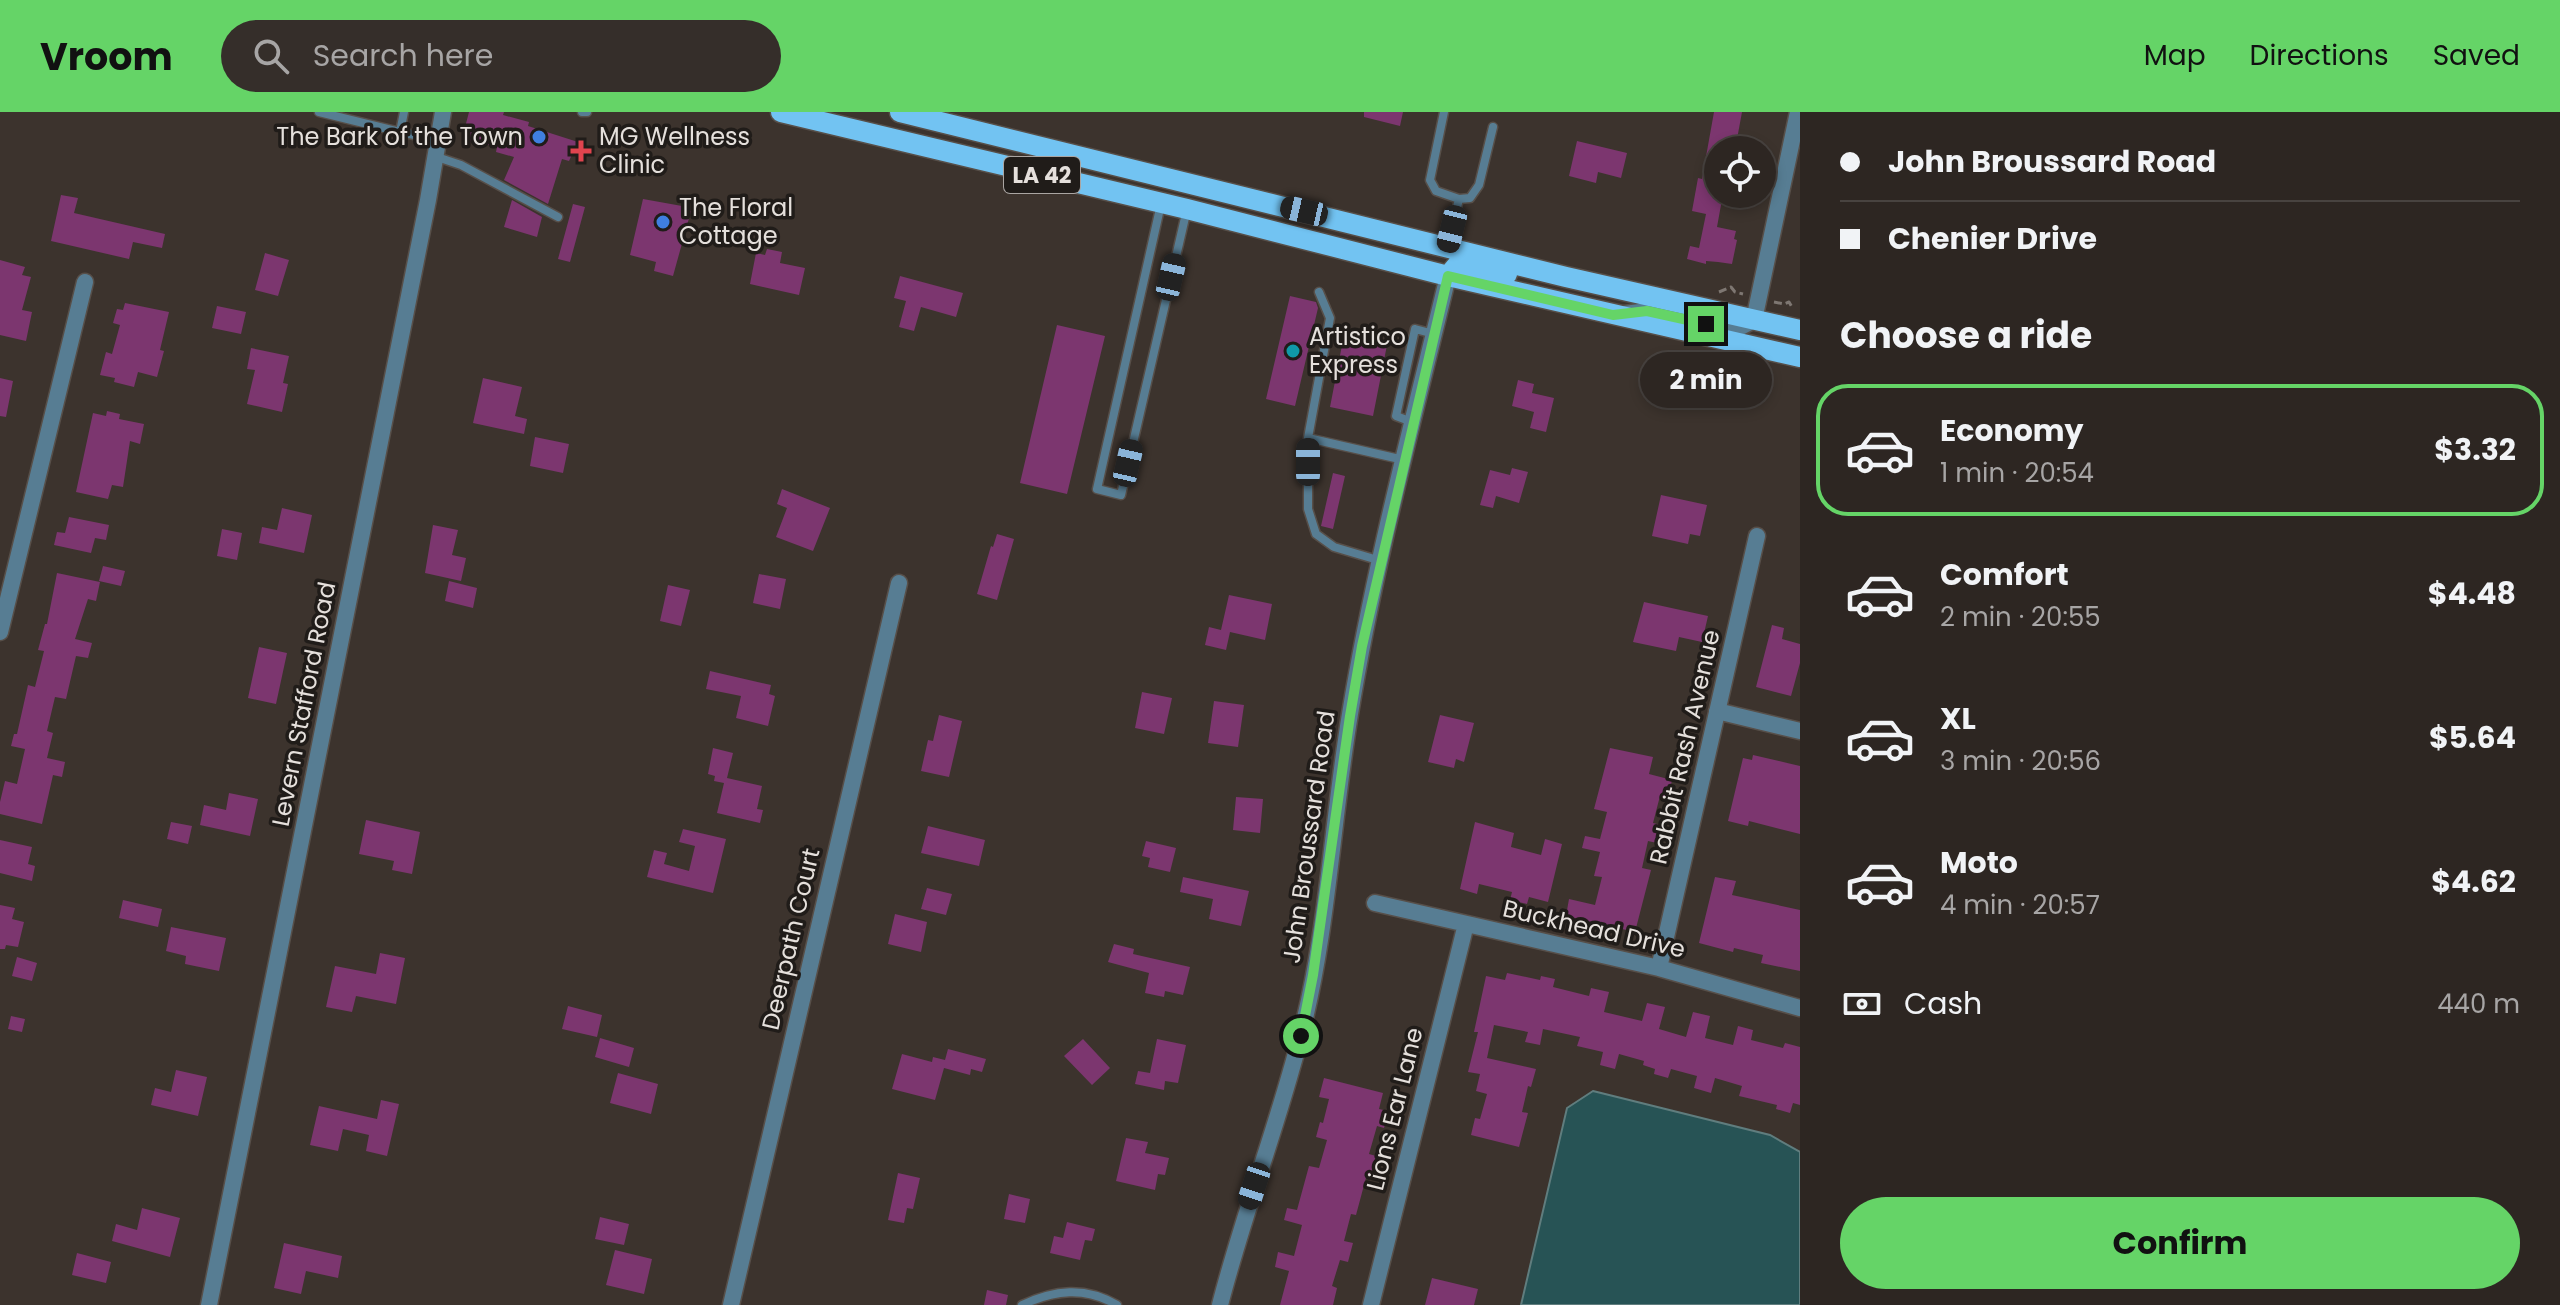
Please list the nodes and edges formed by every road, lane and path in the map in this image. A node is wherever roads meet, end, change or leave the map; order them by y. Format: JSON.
{"nodes":[{"id":1,"x":319,"y":112,"type":"edge"},
{"id":2,"x":404,"y":112,"type":"edge"},
{"id":3,"x":443,"y":112,"type":"edge"},
{"id":4,"x":781,"y":112,"type":"edge"},
{"id":5,"x":900,"y":112,"type":"edge"},
{"id":6,"x":1444,"y":112,"type":"edge"},
{"id":7,"x":1798,"y":112,"type":"edge"},
{"id":8,"x":1493,"y":127,"type":"dead end"},
{"id":9,"x":400,"y":132,"type":"junction"},
{"id":10,"x":438,"y":149,"type":"junction"},
{"id":11,"x":1459,"y":199,"type":"junction"},
{"id":12,"x":1161,"y":203,"type":"junction"},
{"id":13,"x":1187,"y":209,"type":"junction"},
{"id":14,"x":558,"y":217,"type":"dead end"},
{"id":15,"x":1448,"y":246,"type":"junction"},
{"id":16,"x":1448,"y":276,"type":"junction"},
{"id":17,"x":1566,"y":277,"type":"junction"},
{"id":18,"x":85,"y":282,"type":"dead end"},
{"id":19,"x":1319,"y":292,"type":"dead end"},
{"id":20,"x":1784,"y":304,"type":"dead end"},
{"id":21,"x":1613,"y":315,"type":"junction"},
{"id":22,"x":1754,"y":320,"type":"junction"},
{"id":23,"x":1799,"y":321,"type":"edge"},
{"id":24,"x":1434,"y":334,"type":"junction"},
{"id":25,"x":1800,"y":357,"type":"edge"},
{"id":26,"x":1408,"y":359,"type":"junction"},
{"id":27,"x":1427,"y":363,"type":"junction"},
{"id":28,"x":1402,"y":389,"type":"junction"},
{"id":29,"x":1420,"y":393,"type":"junction"},
{"id":30,"x":1413,"y":423,"type":"junction"},
{"id":31,"x":1308,"y":438,"type":"junction"},
{"id":32,"x":1404,"y":460,"type":"junction"},
{"id":33,"x":1757,"y":536,"type":"dead end"},
{"id":34,"x":1382,"y":561,"type":"junction"},
{"id":35,"x":899,"y":583,"type":"dead end"},
{"id":36,"x":0,"y":632,"type":"edge"},
{"id":37,"x":1717,"y":711,"type":"junction"},
{"id":38,"x":1800,"y":731,"type":"edge"},
{"id":39,"x":1375,"y":903,"type":"dead end"},
{"id":40,"x":1466,"y":924,"type":"junction"},
{"id":41,"x":1659,"y":968,"type":"junction"},
{"id":42,"x":1800,"y":1008,"type":"edge"},
{"id":43,"x":209,"y":1305,"type":"edge"},
{"id":44,"x":731,"y":1305,"type":"edge"},
{"id":45,"x":1022,"y":1305,"type":"edge"},
{"id":46,"x":1117,"y":1305,"type":"edge"},
{"id":47,"x":1220,"y":1305,"type":"edge"},
{"id":48,"x":1371,"y":1305,"type":"edge"}],
"edges":[{"from":1,"to":9,"type":"lane"},
{"from":2,"to":9,"type":"lane"},
{"from":3,"to":10,"type":"street","name":"Levern Stafford Road"},
{"from":4,"to":12,"type":"main road","number":"LA 42"},
{"from":5,"to":15,"type":"main road","number":"LA 42"},
{"from":6,"to":11,"type":"lane"},
{"from":7,"to":22,"type":"street"},
{"from":8,"to":11,"type":"lane"},
{"from":9,"to":10,"type":"lane"},
{"from":10,"to":14,"type":"lane"},
{"from":10,"to":43,"type":"street","name":"Levern Stafford Road"},
{"from":11,"to":15,"type":"lane"},
{"from":12,"to":13,"type":"main road","number":"LA 42"},
{"from":12,"to":13,"type":"lane"},
{"from":13,"to":16,"type":"main road","number":"LA 42"},
{"from":15,"to":17,"type":"main road","number":"LA 42"},
{"from":16,"to":17,"type":"main road"},
{"from":16,"to":21,"type":"main road","number":"LA 42"},
{"from":16,"to":24,"type":"street","name":"John Broussard Road"},
{"from":17,"to":22,"type":"main road","number":"LA 42"},
{"from":18,"to":36,"type":"street"},
{"from":19,"to":31,"type":"lane"},
{"from":20,"to":23,"type":"path"},
{"from":21,"to":22,"type":"street"},
{"from":21,"to":25,"type":"main road","number":"LA 42"},
{"from":22,"to":23,"type":"main road","number":"LA 42"},
{"from":24,"to":26,"type":"lane"},
{"from":24,"to":27,"type":"street","name":"John Broussard Road"},
{"from":26,"to":27,"type":"lane"},
{"from":26,"to":28,"type":"lane"},
{"from":27,"to":29,"type":"street","name":"John Broussard Road"},
{"from":28,"to":29,"type":"lane"},
{"from":28,"to":30,"type":"lane"},
{"from":29,"to":30,"type":"street","name":"John Broussard Road"},
{"from":30,"to":32,"type":"street","name":"John Broussard Road"},
{"from":31,"to":32,"type":"lane"},
{"from":31,"to":34,"type":"lane"},
{"from":32,"to":34,"type":"street","name":"John Broussard Road"},
{"from":33,"to":37,"type":"street","name":"Rabbit Rash Avenue"},
{"from":34,"to":47,"type":"street","name":"John Broussard Road"},
{"from":35,"to":44,"type":"street","name":"Deerpath Court"},
{"from":37,"to":38,"type":"street"},
{"from":37,"to":41,"type":"street","name":"Rabbit Rash Avenue"},
{"from":39,"to":40,"type":"street","name":"Buckhead Drive"},
{"from":40,"to":41,"type":"street","name":"Buckhead Drive"},
{"from":40,"to":48,"type":"street","name":"Lions Ear Lane"},
{"from":41,"to":42,"type":"street","name":"Buckhead Drive"},
{"from":45,"to":46,"type":"lane"}]}
